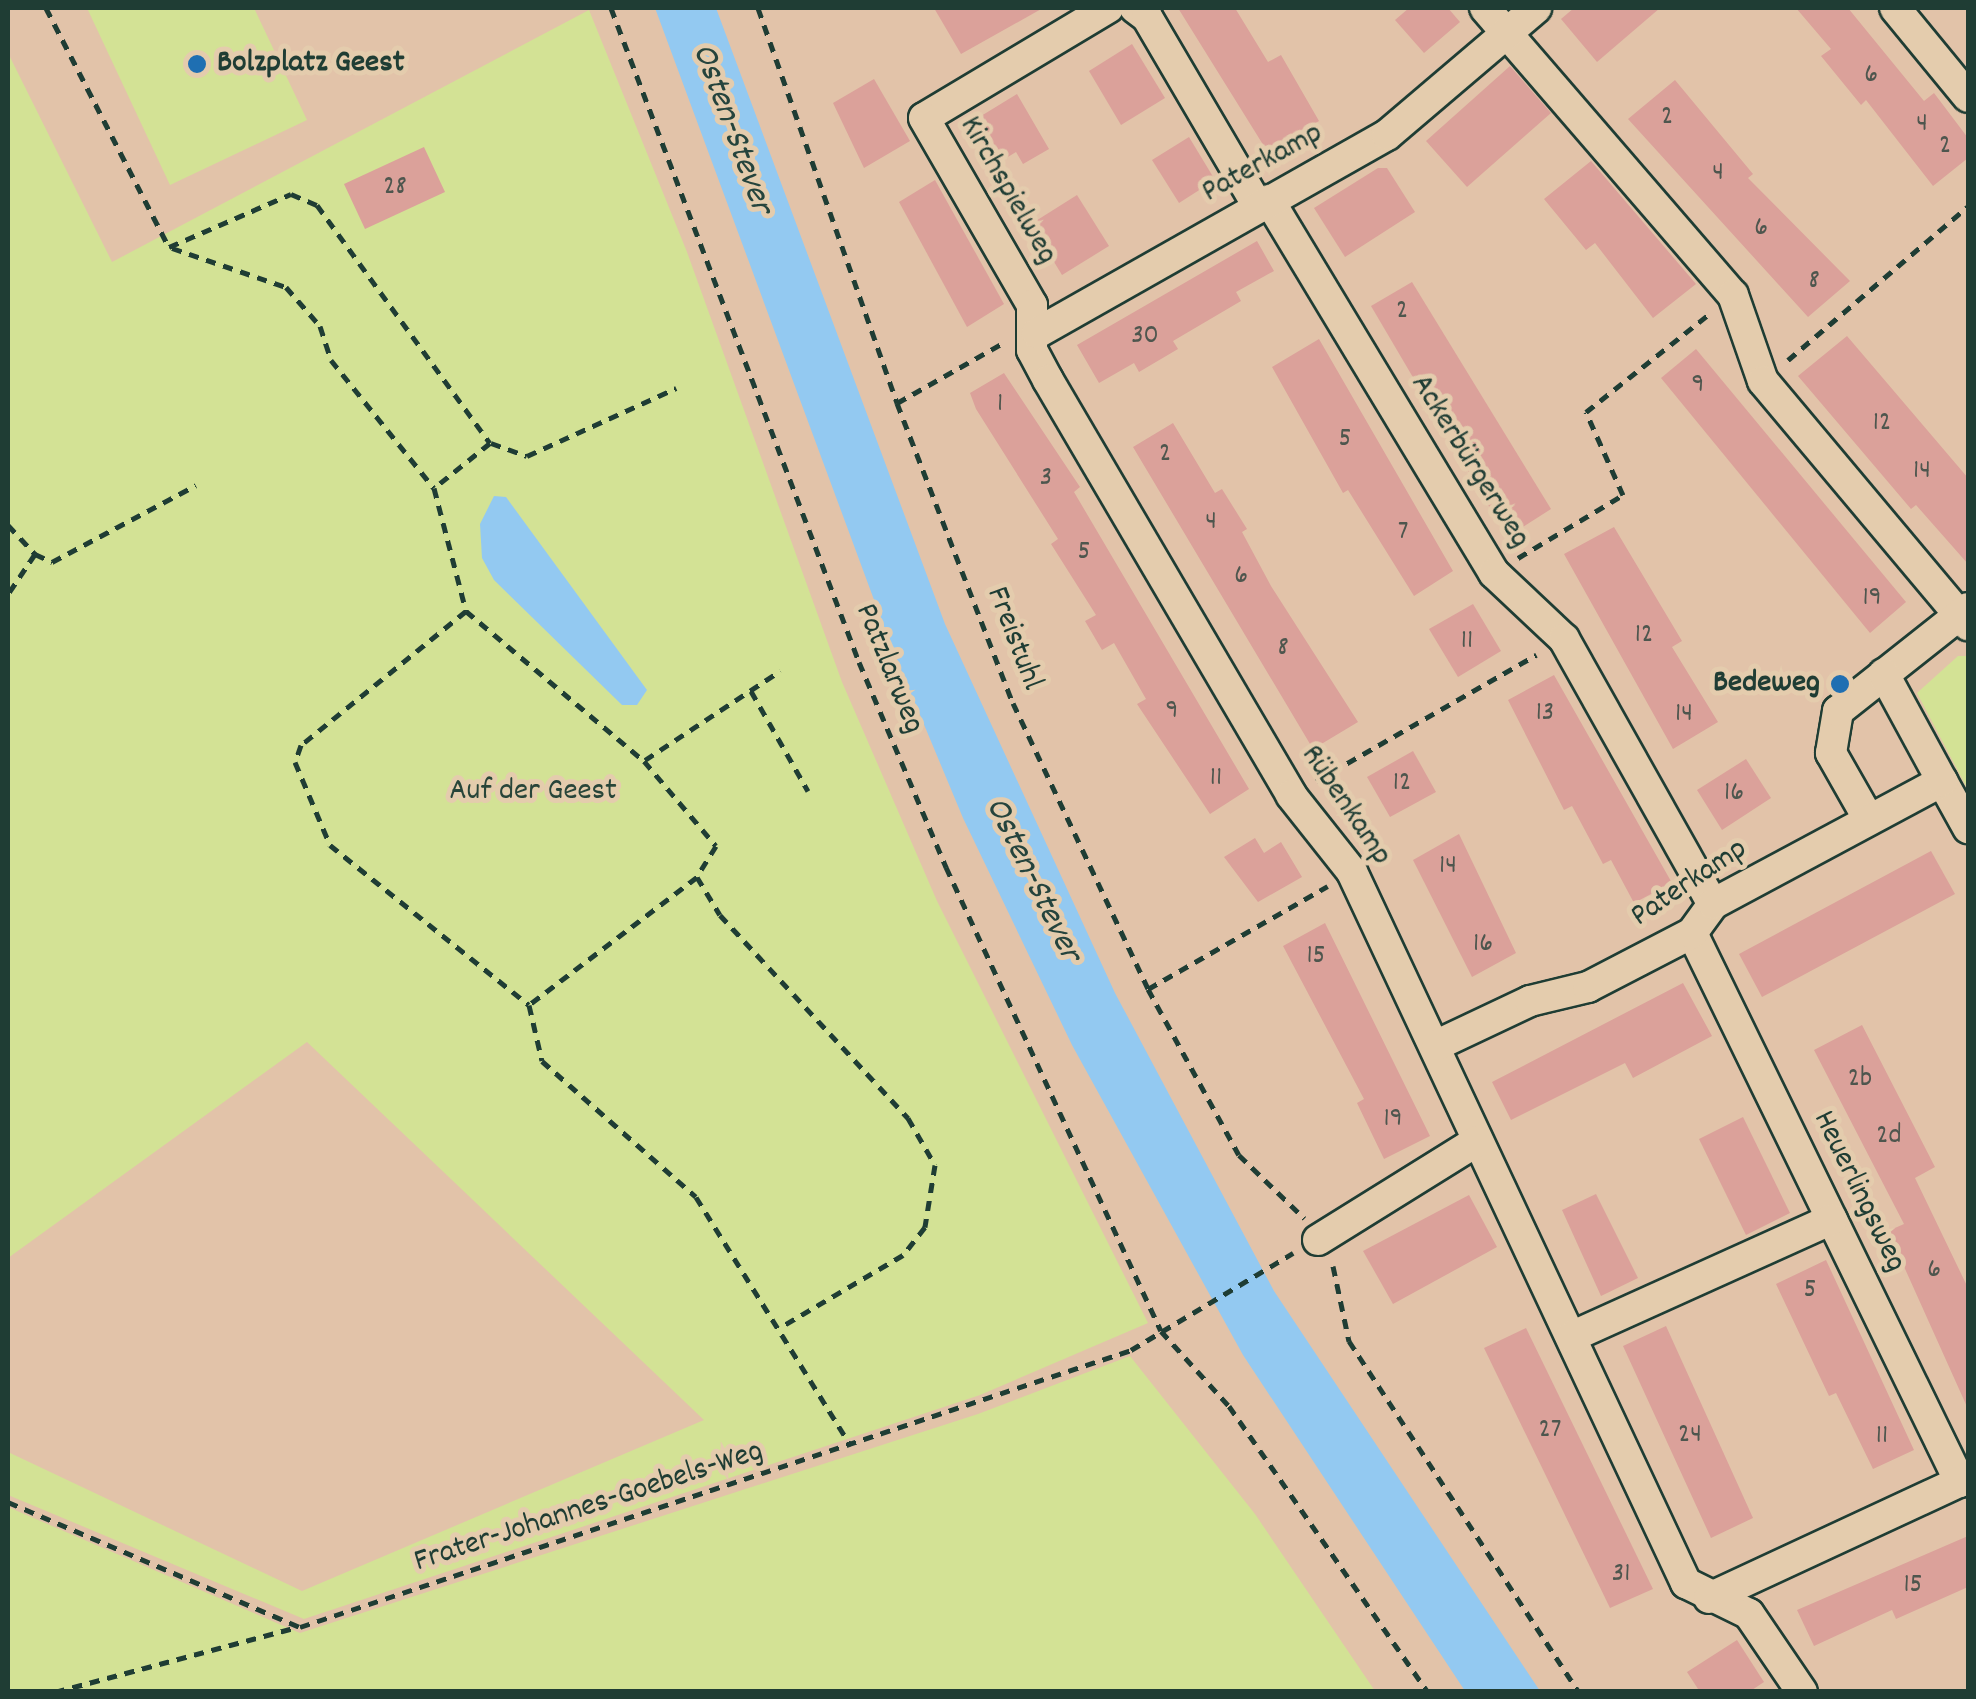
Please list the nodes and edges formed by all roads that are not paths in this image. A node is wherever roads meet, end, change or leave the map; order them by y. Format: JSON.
{"nodes":[{"id":1,"x":1108,"y":8,"type":"edge"},
{"id":2,"x":1135,"y":8,"type":"edge"},
{"id":3,"x":1484,"y":8,"type":"edge"},
{"id":4,"x":1536,"y":8,"type":"edge"},
{"id":5,"x":1895,"y":8,"type":"edge"},
{"id":6,"x":1506,"y":33,"type":"junction"},
{"id":7,"x":1968,"y":98,"type":"edge"},
{"id":8,"x":1263,"y":203,"type":"junction"},
{"id":9,"x":1037,"y":333,"type":"junction"},
{"id":10,"x":1966,"y":616,"type":"edge"},
{"id":11,"x":1884,"y":674,"type":"junction"},
{"id":12,"x":1942,"y":780,"type":"junction"},
{"id":13,"x":1868,"y":818,"type":"junction"},
{"id":14,"x":1968,"y":828,"type":"edge"},
{"id":15,"x":1712,"y":904,"type":"junction"},
{"id":16,"x":1692,"y":933,"type":"junction"},
{"id":17,"x":1437,"y":1045,"type":"junction"},
{"id":18,"x":1477,"y":1141,"type":"junction"},
{"id":19,"x":1832,"y":1219,"type":"junction"},
{"id":20,"x":1305,"y":1246,"type":"road end"},
{"id":21,"x":1571,"y":1336,"type":"junction"},
{"id":22,"x":1964,"y":1480,"type":"edge"},
{"id":23,"x":1710,"y":1598,"type":"junction"},
{"id":24,"x":1802,"y":1692,"type":"edge"}],
"edges":[{"from":1,"to":9,"type":"street","name":"Kirchspielweg"},
{"from":2,"to":8,"type":"street"},
{"from":3,"to":6,"type":"street"},
{"from":4,"to":6,"type":"street","name":"Paterkamp"},
{"from":5,"to":7,"type":"street"},
{"from":6,"to":8,"type":"street","name":"Paterkamp"},
{"from":6,"to":10,"type":"street"},
{"from":8,"to":9,"type":"street","name":"Paterkamp"},
{"from":8,"to":15,"type":"street","name":"Ackerbürgerweg"},
{"from":9,"to":17,"type":"street","name":"Rübenkamp"},
{"from":10,"to":11,"type":"street"},
{"from":11,"to":12,"type":"street"},
{"from":11,"to":13,"type":"street"},
{"from":12,"to":13,"type":"street","name":"Paterkamp"},
{"from":12,"to":14,"type":"street"},
{"from":13,"to":15,"type":"street","name":"Paterkamp"},
{"from":15,"to":16,"type":"street","name":"Paterkamp"},
{"from":16,"to":17,"type":"street","name":"Paterkamp"},
{"from":16,"to":19,"type":"street","name":"Heuerlingsweg"},
{"from":17,"to":18,"type":"street","name":"Rübenkamp"},
{"from":18,"to":20,"type":"street"},
{"from":18,"to":21,"type":"street","name":"Rübenkamp"},
{"from":19,"to":21,"type":"street"},
{"from":19,"to":22,"type":"street","name":"Heuerlingsweg"},
{"from":21,"to":23,"type":"street","name":"Rübenkamp"},
{"from":22,"to":23,"type":"street","name":"Heuerlingsweg"},
{"from":23,"to":24,"type":"street","name":"Rübenkamp"}]}
